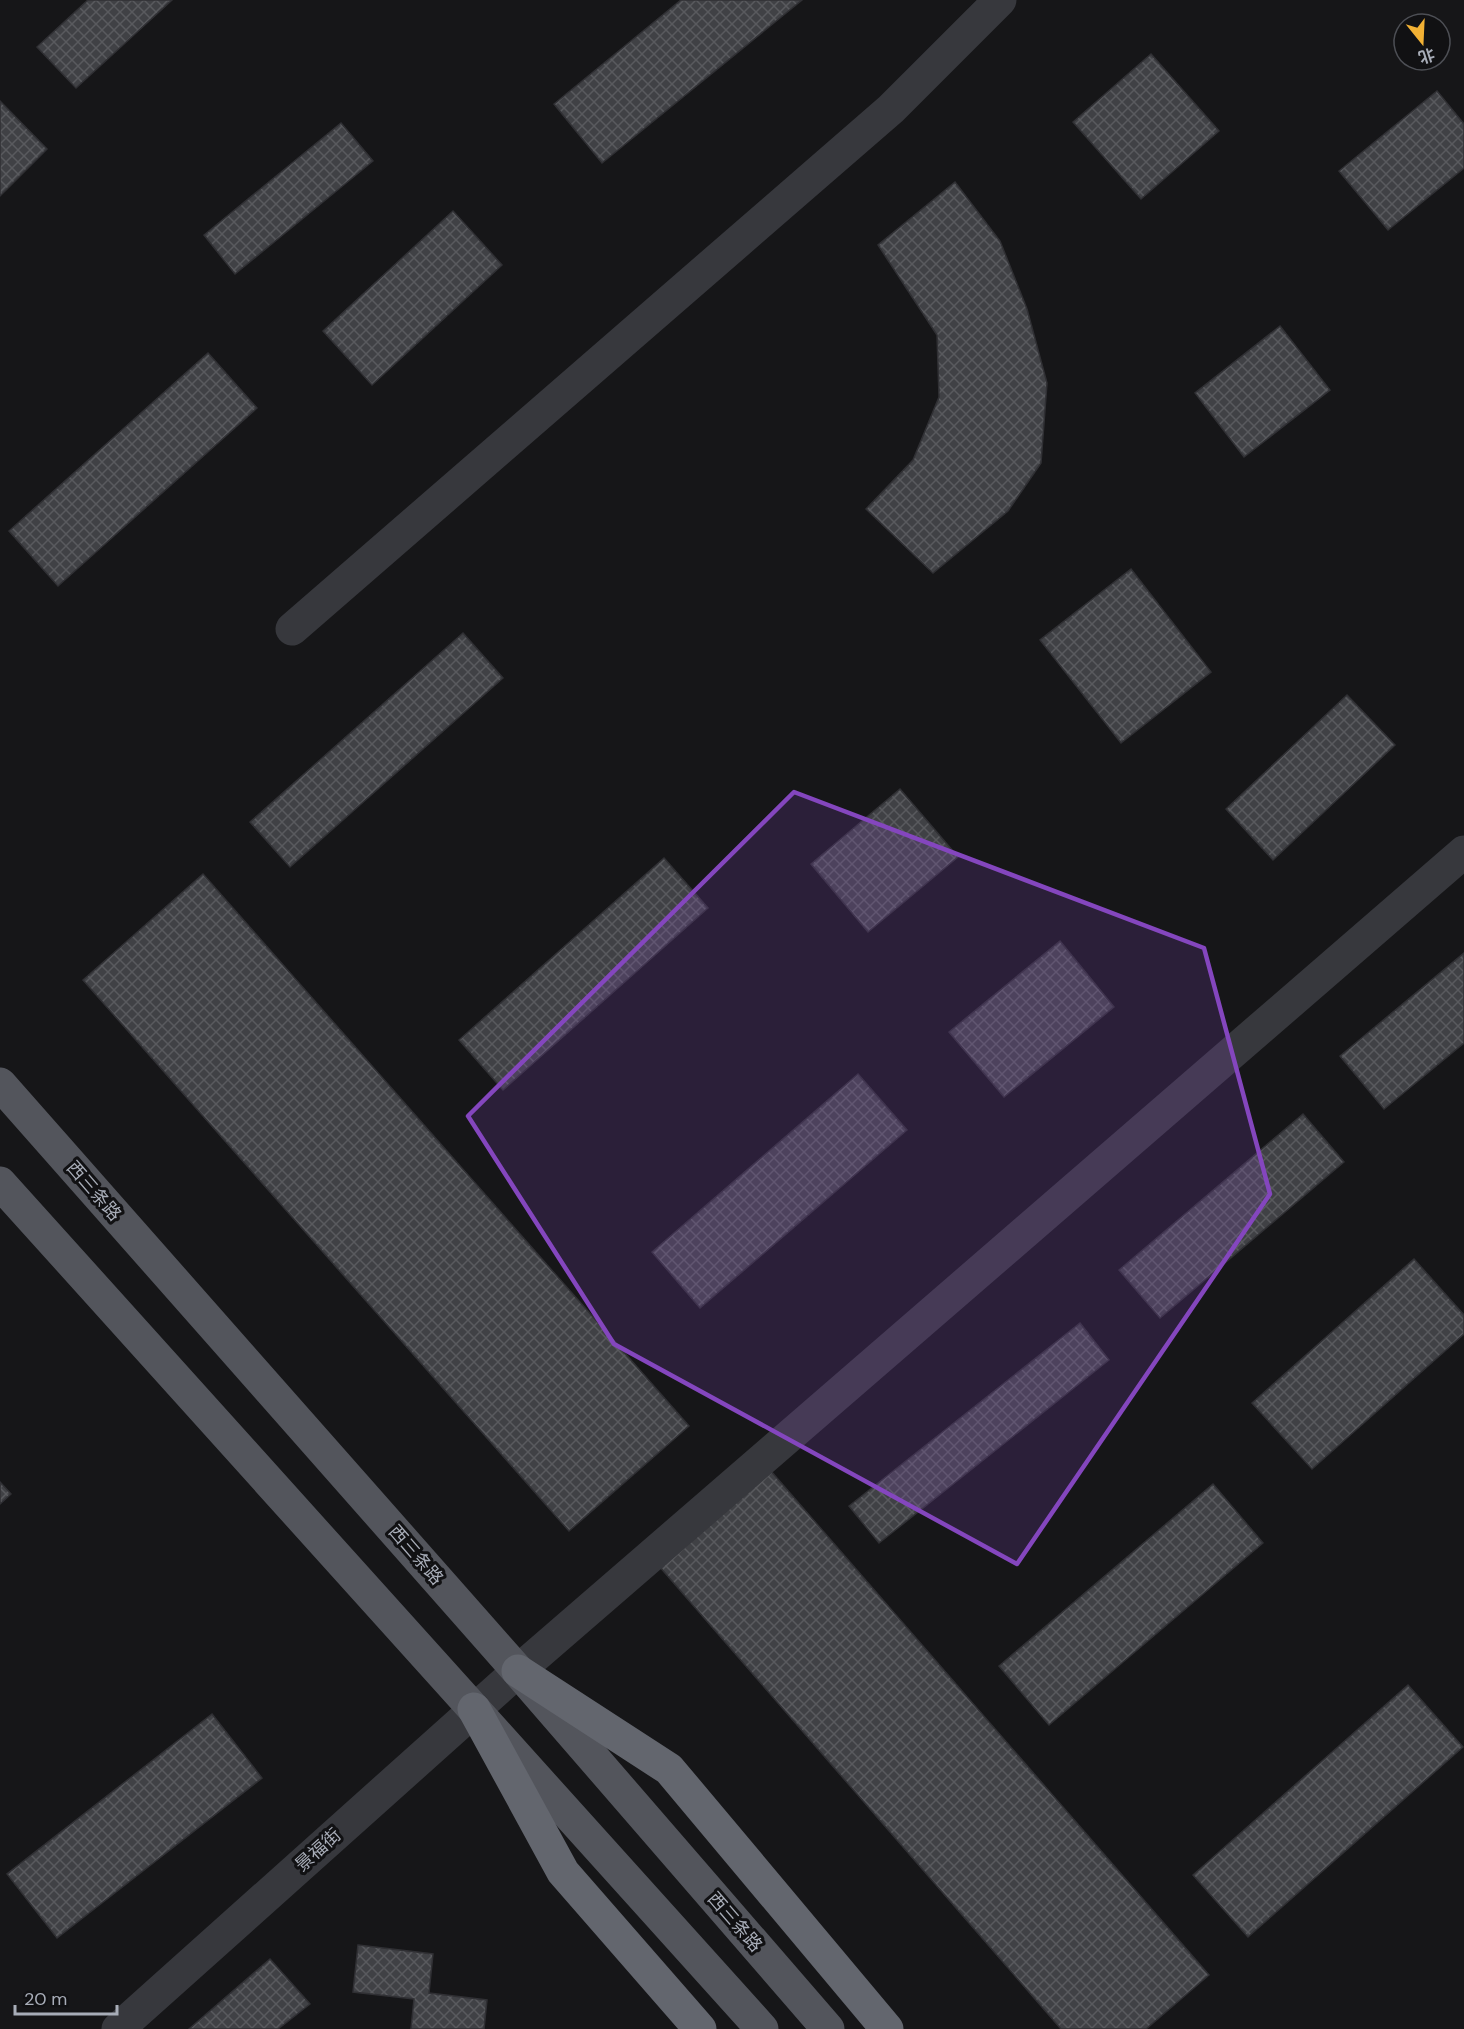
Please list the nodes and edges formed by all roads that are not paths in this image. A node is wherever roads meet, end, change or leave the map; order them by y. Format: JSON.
{"nodes":[{"id":1,"x":1000,"y":0,"type":"edge"},
{"id":2,"x":292,"y":629,"type":"dead end"},
{"id":3,"x":1464,"y":852,"type":"edge"},
{"id":4,"x":0,"y":1084,"type":"edge"},
{"id":5,"x":0,"y":1183,"type":"edge"},
{"id":6,"x":518,"y":1671,"type":"junction"},
{"id":7,"x":474,"y":1709,"type":"junction"},
{"id":8,"x":118,"y":2029,"type":"edge"},
{"id":9,"x":700,"y":2029,"type":"edge"},
{"id":10,"x":762,"y":2029,"type":"edge"},
{"id":11,"x":828,"y":2029,"type":"edge"},
{"id":12,"x":887,"y":2029,"type":"edge"}],
"edges":[{"from":1,"to":2,"type":"street"},
{"from":3,"to":6,"type":"street","name":"景福街"},
{"from":4,"to":6,"type":"main road","name":"西三条路"},
{"from":5,"to":7,"type":"main road"},
{"from":6,"to":7,"type":"street","name":"景福街"},
{"from":6,"to":11,"type":"main road","name":"西三条路"},
{"from":6,"to":12,"type":"highway"},
{"from":7,"to":8,"type":"street","name":"景福街"},
{"from":7,"to":9,"type":"highway"},
{"from":7,"to":10,"type":"main road"}]}
